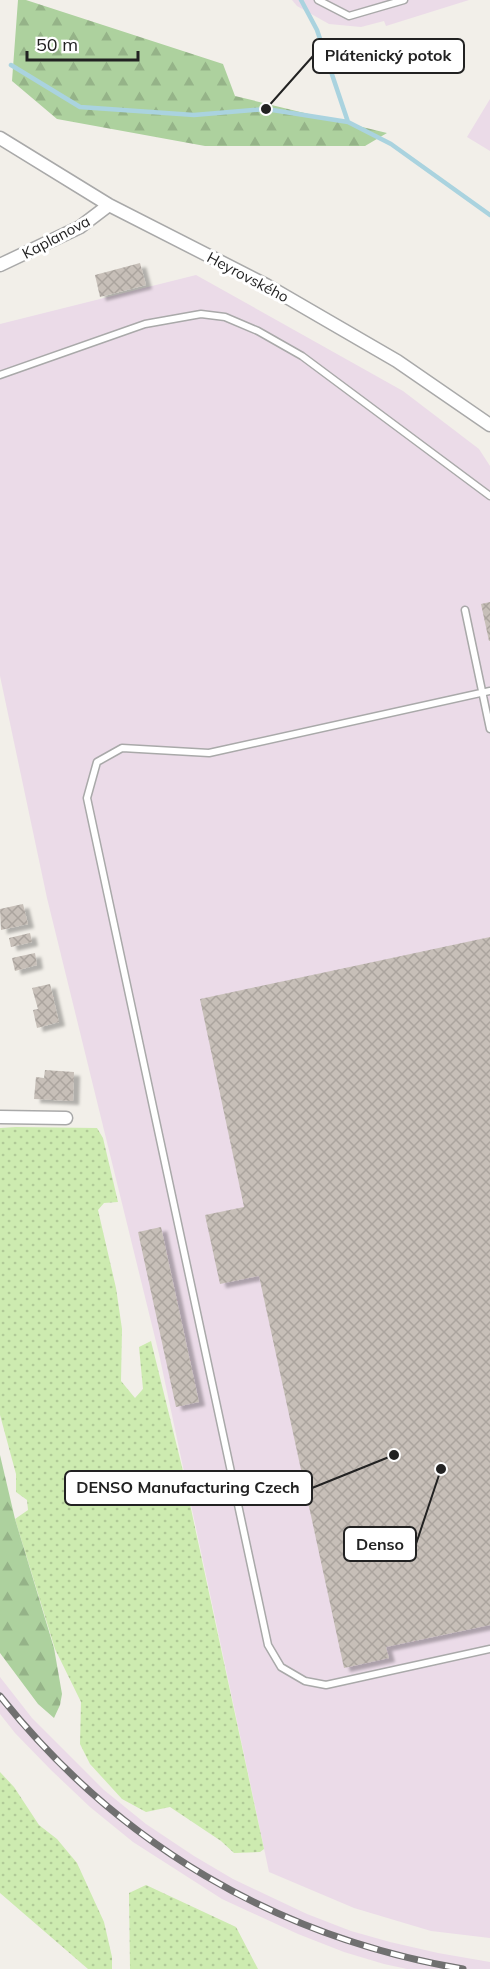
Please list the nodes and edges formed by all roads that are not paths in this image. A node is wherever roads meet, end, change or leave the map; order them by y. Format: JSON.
{"nodes":[{"id":1,"x":318,"y":0,"type":"edge"},
{"id":2,"x":404,"y":0,"type":"edge"},
{"id":3,"x":0,"y":138,"type":"edge"},
{"id":4,"x":109,"y":205,"type":"junction"},
{"id":5,"x":0,"y":265,"type":"edge"},
{"id":6,"x":0,"y":375,"type":"edge"},
{"id":7,"x":490,"y":425,"type":"edge"},
{"id":8,"x":490,"y":496,"type":"edge"},
{"id":9,"x":465,"y":610,"type":"dead end"},
{"id":10,"x":490,"y":691,"type":"edge"},
{"id":11,"x":482,"y":693,"type":"junction"},
{"id":12,"x":490,"y":729,"type":"edge"},
{"id":13,"x":0,"y":1117,"type":"edge"},
{"id":14,"x":66,"y":1118,"type":"dead end"},
{"id":15,"x":490,"y":1649,"type":"edge"}],
"edges":[{"from":1,"to":2,"type":"lane"},
{"from":3,"to":4,"type":"street","name":"Heyrovského"},
{"from":4,"to":5,"type":"street","name":"Kaplanova"},
{"from":4,"to":7,"type":"street","name":"Heyrovského"},
{"from":6,"to":8,"type":"lane"},
{"from":9,"to":11,"type":"lane"},
{"from":10,"to":11,"type":"lane"},
{"from":11,"to":12,"type":"lane"},
{"from":11,"to":15,"type":"lane"},
{"from":13,"to":14,"type":"street"}]}
